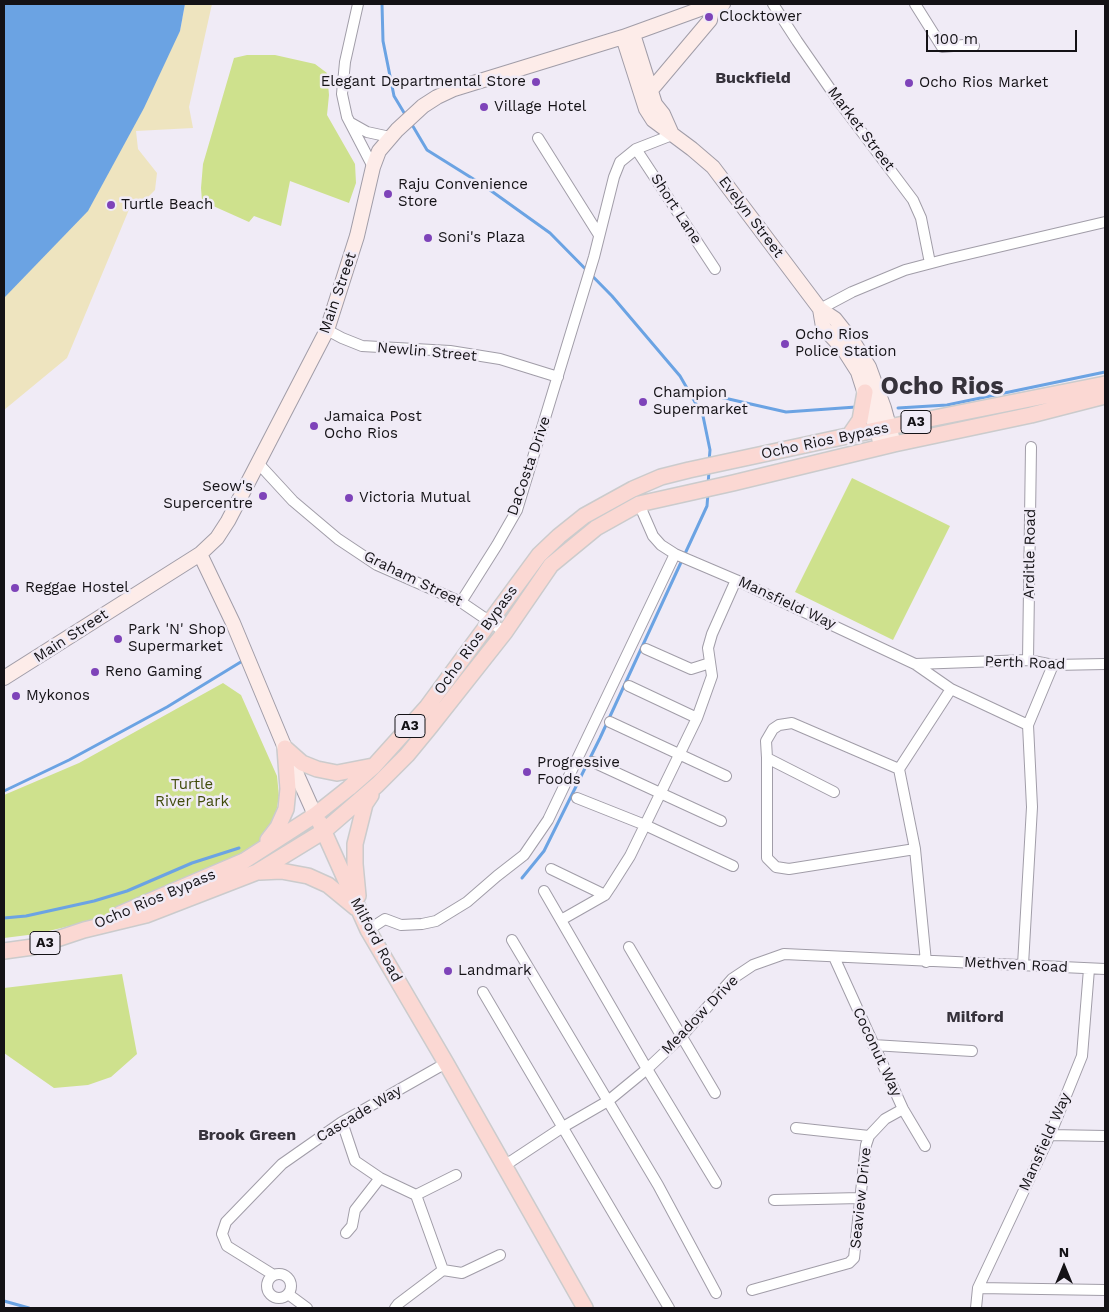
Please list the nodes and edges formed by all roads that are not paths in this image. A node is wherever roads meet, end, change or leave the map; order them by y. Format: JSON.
{"nodes":[{"id":1,"x":358,"y":4,"type":"edge"},
{"id":2,"x":773,"y":4,"type":"edge"},
{"id":3,"x":915,"y":4,"type":"edge"},
{"id":4,"x":710,"y":6,"type":"edge"},
{"id":5,"x":628,"y":36,"type":"junction"},
{"id":6,"x":974,"y":46,"type":"dead end"},
{"id":7,"x":651,"y":90,"type":"junction"},
{"id":8,"x":350,"y":123,"type":"junction"},
{"id":9,"x":393,"y":133,"type":"junction"},
{"id":10,"x":672,"y":135,"type":"junction"},
{"id":11,"x":538,"y":138,"type":"dead end"},
{"id":12,"x":636,"y":149,"type":"junction"},
{"id":13,"x":373,"y":167,"type":"junction"},
{"id":14,"x":1105,"y":222,"type":"edge"},
{"id":15,"x":600,"y":235,"type":"junction"},
{"id":16,"x":930,"y":263,"type":"junction"},
{"id":17,"x":715,"y":269,"type":"dead end"},
{"id":18,"x":820,"y":309,"type":"junction"},
{"id":19,"x":327,"y":330,"type":"junction"},
{"id":20,"x":558,"y":377,"type":"junction"},
{"id":21,"x":1105,"y":384,"type":"edge"},
{"id":22,"x":865,"y":392,"type":"junction"},
{"id":23,"x":1105,"y":396,"type":"edge"},
{"id":24,"x":883,"y":429,"type":"junction"},
{"id":25,"x":849,"y":436,"type":"junction"},
{"id":26,"x":888,"y":446,"type":"junction"},
{"id":27,"x":1031,"y":447,"type":"dead end"},
{"id":28,"x":258,"y":463,"type":"junction"},
{"id":29,"x":639,"y":504,"type":"junction"},
{"id":30,"x":200,"y":554,"type":"junction"},
{"id":31,"x":679,"y":555,"type":"junction"},
{"id":32,"x":736,"y":580,"type":"junction"},
{"id":33,"x":461,"y":602,"type":"junction"},
{"id":34,"x":490,"y":621,"type":"junction"},
{"id":35,"x":504,"y":632,"type":"junction"},
{"id":36,"x":646,"y":650,"type":"dead end"},
{"id":37,"x":1028,"y":660,"type":"junction"},
{"id":38,"x":710,"y":663,"type":"junction"},
{"id":39,"x":915,"y":664,"type":"junction"},
{"id":40,"x":1105,"y":664,"type":"edge"},
{"id":41,"x":1053,"y":665,"type":"junction"},
{"id":42,"x":4,"y":678,"type":"edge"},
{"id":43,"x":629,"y":686,"type":"dead end"},
{"id":44,"x":951,"y":689,"type":"junction"},
{"id":45,"x":696,"y":718,"type":"junction"},
{"id":46,"x":610,"y":722,"type":"dead end"},
{"id":47,"x":1028,"y":725,"type":"junction"},
{"id":48,"x":285,"y":748,"type":"junction"},
{"id":49,"x":679,"y":755,"type":"junction"},
{"id":50,"x":767,"y":758,"type":"junction"},
{"id":51,"x":593,"y":762,"type":"dead end"},
{"id":52,"x":374,"y":766,"type":"junction"},
{"id":53,"x":899,"y":769,"type":"junction"},
{"id":54,"x":726,"y":776,"type":"dead end"},
{"id":55,"x":377,"y":785,"type":"junction"},
{"id":56,"x":834,"y":792,"type":"dead end"},
{"id":57,"x":660,"y":793,"type":"junction"},
{"id":58,"x":577,"y":798,"type":"dead end"},
{"id":59,"x":315,"y":815,"type":"junction"},
{"id":60,"x":721,"y":821,"type":"dead end"},
{"id":61,"x":645,"y":825,"type":"junction"},
{"id":62,"x":324,"y":831,"type":"junction"},
{"id":63,"x":915,"y":849,"type":"junction"},
{"id":64,"x":244,"y":860,"type":"junction"},
{"id":65,"x":733,"y":866,"type":"dead end"},
{"id":66,"x":551,"y":869,"type":"dead end"},
{"id":67,"x":257,"y":872,"type":"junction"},
{"id":68,"x":544,"y":891,"type":"dead end"},
{"id":69,"x":605,"y":895,"type":"junction"},
{"id":70,"x":359,"y":911,"type":"junction"},
{"id":71,"x":561,"y":920,"type":"junction"},
{"id":72,"x":84,"y":930,"type":"junction"},
{"id":73,"x":368,"y":930,"type":"junction"},
{"id":74,"x":512,"y":940,"type":"dead end"},
{"id":75,"x":629,"y":947,"type":"dead end"},
{"id":76,"x":4,"y":951,"type":"edge"},
{"id":77,"x":834,"y":956,"type":"junction"},
{"id":78,"x":926,"y":962,"type":"junction"},
{"id":79,"x":1023,"y":965,"type":"junction"},
{"id":80,"x":1089,"y":969,"type":"junction"},
{"id":81,"x":1105,"y":969,"type":"edge"},
{"id":82,"x":482,"y":992,"type":"dead end"},
{"id":83,"x":681,"y":1037,"type":"junction"},
{"id":84,"x":873,"y":1045,"type":"junction"},
{"id":85,"x":972,"y":1051,"type":"dead end"},
{"id":86,"x":446,"y":1062,"type":"junction"},
{"id":87,"x":647,"y":1070,"type":"junction"},
{"id":88,"x":714,"y":1093,"type":"dead end"},
{"id":89,"x":608,"y":1100,"type":"junction"},
{"id":90,"x":903,"y":1109,"type":"junction"},
{"id":91,"x":342,"y":1122,"type":"junction"},
{"id":92,"x":563,"y":1127,"type":"junction"},
{"id":93,"x":796,"y":1128,"type":"dead end"},
{"id":94,"x":1050,"y":1135,"type":"junction"},
{"id":95,"x":869,"y":1136,"type":"junction"},
{"id":96,"x":1105,"y":1136,"type":"edge"},
{"id":97,"x":926,"y":1146,"type":"dead end"},
{"id":98,"x":504,"y":1166,"type":"junction"},
{"id":99,"x":456,"y":1175,"type":"dead end"},
{"id":100,"x":380,"y":1178,"type":"junction"},
{"id":101,"x":716,"y":1182,"type":"dead end"},
{"id":102,"x":416,"y":1195,"type":"junction"},
{"id":103,"x":860,"y":1198,"type":"junction"},
{"id":104,"x":774,"y":1200,"type":"dead end"},
{"id":105,"x":346,"y":1233,"type":"dead end"},
{"id":106,"x":500,"y":1256,"type":"dead end"},
{"id":107,"x":443,"y":1270,"type":"junction"},
{"id":108,"x":272,"y":1274,"type":"junction"},
{"id":109,"x":978,"y":1288,"type":"junction"},
{"id":110,"x":752,"y":1290,"type":"dead end"},
{"id":111,"x":1105,"y":1290,"type":"edge"},
{"id":112,"x":716,"y":1293,"type":"dead end"},
{"id":113,"x":288,"y":1294,"type":"junction"},
{"id":114,"x":307,"y":1308,"type":"edge"},
{"id":115,"x":395,"y":1308,"type":"edge"},
{"id":116,"x":585,"y":1308,"type":"edge"},
{"id":117,"x":669,"y":1308,"type":"edge"},
{"id":118,"x":976,"y":1308,"type":"edge"}],
"edges":[{"from":1,"to":8,"type":"street"},
{"from":2,"to":16,"type":"street","name":"Market Street"},
{"from":3,"to":6,"type":"street"},
{"from":4,"to":5,"type":"street","name":"Main Street"},
{"from":4,"to":7,"type":"street"},
{"from":5,"to":7,"type":"street"},
{"from":5,"to":9,"type":"street","name":"Main Street"},
{"from":5,"to":10,"type":"street","name":"Evelyn Street"},
{"from":7,"to":10,"type":"street"},
{"from":8,"to":9,"type":"street"},
{"from":8,"to":13,"type":"street"},
{"from":9,"to":13,"type":"street","name":"Main Street"},
{"from":10,"to":12,"type":"street"},
{"from":10,"to":18,"type":"street","name":"Evelyn Street"},
{"from":11,"to":15,"type":"street"},
{"from":12,"to":15,"type":"street"},
{"from":12,"to":17,"type":"street","name":"Short Lane"},
{"from":13,"to":19,"type":"street","name":"Main Street"},
{"from":14,"to":16,"type":"street"},
{"from":15,"to":20,"type":"street"},
{"from":16,"to":18,"type":"street"},
{"from":18,"to":22,"type":"street","name":"Evelyn Street"},
{"from":18,"to":24,"type":"street","name":"Evelyn Street"},
{"from":19,"to":20,"type":"street","name":"Newlin Street"},
{"from":19,"to":28,"type":"street","name":"Main Street"},
{"from":20,"to":33,"type":"street","name":"DaCosta Drive"},
{"from":21,"to":24,"type":"main road","name":"Ocho Rios Bypass","number":"A3"},
{"from":22,"to":24,"type":"street","name":"Evelyn Street"},
{"from":22,"to":25,"type":"main road"},
{"from":23,"to":26,"type":"main road","name":"Ocho Rios Bypass","number":"A3"},
{"from":24,"to":25,"type":"main road","name":"Ocho Rios Bypass","number":"A3"},
{"from":24,"to":26,"type":"street","name":"Evelyn Street"},
{"from":25,"to":34,"type":"main road","name":"Ocho Rios Bypass","number":"A3"},
{"from":26,"to":29,"type":"main road","name":"Ocho Rios Bypass","number":"A3"},
{"from":27,"to":37,"type":"street","name":"Arditle Road"},
{"from":28,"to":30,"type":"street","name":"Main Street"},
{"from":28,"to":33,"type":"street","name":"Graham Street"},
{"from":29,"to":31,"type":"street","name":"Mansfield Way"},
{"from":29,"to":35,"type":"main road","name":"Ocho Rios Bypass","number":"A3"},
{"from":30,"to":42,"type":"street","name":"Main Street"},
{"from":30,"to":48,"type":"street","name":"Milford Road"},
{"from":31,"to":32,"type":"street","name":"Mansfield Way"},
{"from":31,"to":73,"type":"street"},
{"from":32,"to":38,"type":"street"},
{"from":32,"to":39,"type":"street","name":"Mansfield Way"},
{"from":33,"to":34,"type":"street","name":"Graham Street"},
{"from":34,"to":35,"type":"street","name":"Graham Street"},
{"from":34,"to":52,"type":"main road","name":"Ocho Rios Bypass","number":"A3"},
{"from":35,"to":55,"type":"main road","name":"Ocho Rios Bypass","number":"A3"},
{"from":36,"to":38,"type":"street"},
{"from":37,"to":39,"type":"street","name":"Perth Road"},
{"from":37,"to":41,"type":"street","name":"Perth Road"},
{"from":38,"to":45,"type":"street"},
{"from":39,"to":44,"type":"street","name":"Mansfield Way"},
{"from":40,"to":41,"type":"street","name":"Perth Road"},
{"from":41,"to":47,"type":"street"},
{"from":43,"to":45,"type":"street"},
{"from":44,"to":47,"type":"street","name":"Mansfield Way"},
{"from":44,"to":53,"type":"street"},
{"from":45,"to":49,"type":"street"},
{"from":46,"to":49,"type":"street"},
{"from":47,"to":79,"type":"street"},
{"from":48,"to":52,"type":"main road"},
{"from":48,"to":59,"type":"street","name":"Milford Road"},
{"from":48,"to":64,"type":"main road"},
{"from":49,"to":54,"type":"street"},
{"from":49,"to":57,"type":"street"},
{"from":50,"to":53,"type":"street"},
{"from":50,"to":56,"type":"street"},
{"from":50,"to":63,"type":"street"},
{"from":51,"to":57,"type":"street"},
{"from":52,"to":59,"type":"main road","name":"Ocho Rios Bypass","number":"A3"},
{"from":53,"to":63,"type":"street"},
{"from":55,"to":62,"type":"main road","name":"Ocho Rios Bypass","number":"A3"},
{"from":55,"to":70,"type":"main road"},
{"from":57,"to":60,"type":"street"},
{"from":57,"to":61,"type":"street"},
{"from":58,"to":61,"type":"street"},
{"from":59,"to":62,"type":"main road","name":"Milford Road"},
{"from":59,"to":64,"type":"main road","name":"Ocho Rios Bypass","number":"A3"},
{"from":61,"to":65,"type":"street"},
{"from":61,"to":69,"type":"street"},
{"from":62,"to":67,"type":"main road","name":"Ocho Rios Bypass","number":"A3"},
{"from":62,"to":70,"type":"main road","name":"Milford Road"},
{"from":63,"to":78,"type":"street"},
{"from":64,"to":72,"type":"main road","name":"Ocho Rios Bypass","number":"A3"},
{"from":66,"to":69,"type":"street"},
{"from":67,"to":70,"type":"main road"},
{"from":67,"to":72,"type":"main road","name":"Ocho Rios Bypass","number":"A3"},
{"from":68,"to":71,"type":"street"},
{"from":69,"to":71,"type":"street"},
{"from":70,"to":73,"type":"main road","name":"Milford Road"},
{"from":71,"to":87,"type":"street"},
{"from":72,"to":76,"type":"main road","number":"A3"},
{"from":73,"to":86,"type":"main road","name":"Milford Road"},
{"from":74,"to":89,"type":"street"},
{"from":75,"to":83,"type":"street"},
{"from":77,"to":78,"type":"street","name":"Meadow Drive"},
{"from":77,"to":83,"type":"street","name":"Meadow Drive"},
{"from":77,"to":84,"type":"street","name":"Coconut Way"},
{"from":78,"to":79,"type":"street","name":"Methven Road"},
{"from":79,"to":80,"type":"street","name":"Methven Road"},
{"from":80,"to":81,"type":"street","name":"Methven Road"},
{"from":80,"to":94,"type":"street","name":"Mansfield Way"},
{"from":82,"to":92,"type":"street"},
{"from":83,"to":87,"type":"street","name":"Meadow Drive"},
{"from":83,"to":88,"type":"street"},
{"from":84,"to":85,"type":"street"},
{"from":84,"to":90,"type":"street","name":"Coconut Way"},
{"from":86,"to":91,"type":"street","name":"Cascade Way"},
{"from":86,"to":98,"type":"main road","name":"Milford Road"},
{"from":87,"to":89,"type":"street","name":"Meadow Drive"},
{"from":87,"to":101,"type":"street"},
{"from":89,"to":92,"type":"street","name":"Meadow Drive"},
{"from":89,"to":112,"type":"street"},
{"from":90,"to":95,"type":"street","name":"Seaview Drive"},
{"from":90,"to":97,"type":"street","name":"Coconut Way"},
{"from":91,"to":100,"type":"street"},
{"from":91,"to":108,"type":"street","name":"Cascade Way"},
{"from":92,"to":98,"type":"street","name":"Meadow Drive"},
{"from":92,"to":117,"type":"street"},
{"from":93,"to":95,"type":"street"},
{"from":94,"to":96,"type":"street"},
{"from":94,"to":109,"type":"street","name":"Mansfield Way"},
{"from":95,"to":103,"type":"street","name":"Seaview Drive"},
{"from":98,"to":116,"type":"main road","name":"Milford Road"},
{"from":99,"to":102,"type":"street"},
{"from":100,"to":102,"type":"street"},
{"from":100,"to":105,"type":"street"},
{"from":102,"to":107,"type":"street"},
{"from":103,"to":104,"type":"street"},
{"from":103,"to":110,"type":"street","name":"Seaview Drive"},
{"from":106,"to":107,"type":"street"},
{"from":107,"to":115,"type":"street"},
{"from":108,"to":113,"type":"street"},
{"from":108,"to":113,"type":"street"},
{"from":109,"to":111,"type":"street"},
{"from":109,"to":118,"type":"street","name":"Mansfield Way"},
{"from":113,"to":114,"type":"street"}]}
